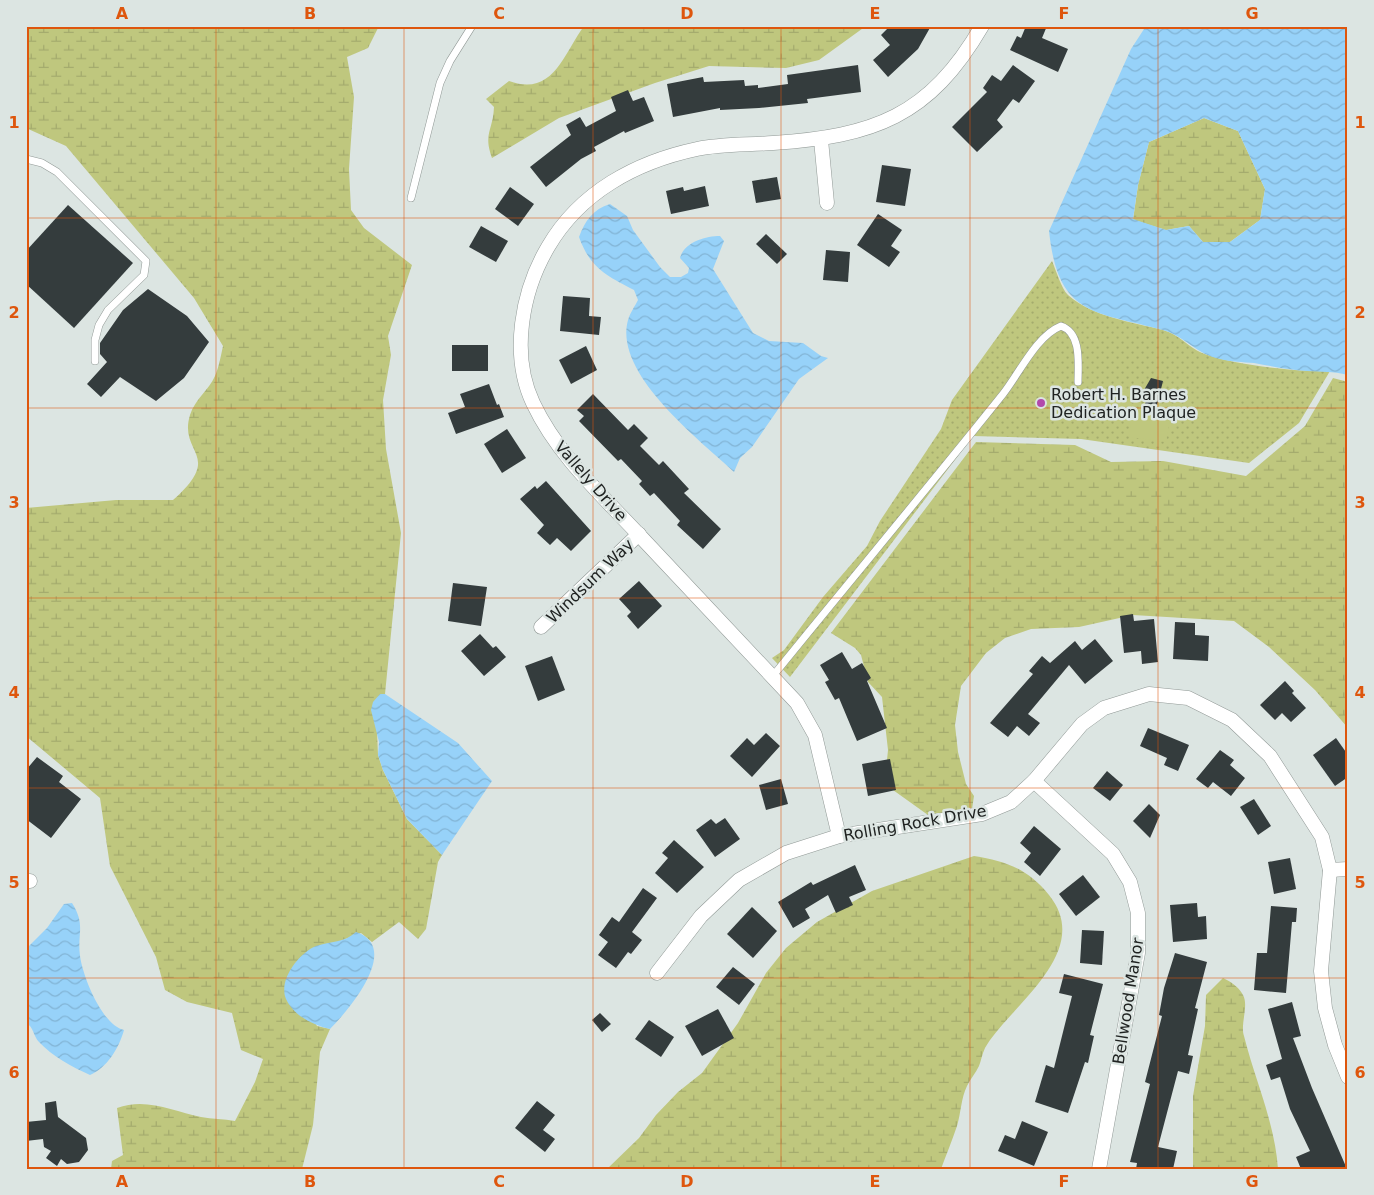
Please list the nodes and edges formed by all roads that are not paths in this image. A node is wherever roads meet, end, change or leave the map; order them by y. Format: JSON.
{"nodes":[{"id":1,"x":472,"y":26,"type":"edge"},
{"id":2,"x":982,"y":26,"type":"edge"},
{"id":3,"x":822,"y":140,"type":"junction"},
{"id":4,"x":26,"y":159,"type":"edge"},
{"id":5,"x":411,"y":198,"type":"dead end"},
{"id":6,"x":826,"y":204,"type":"dead end"},
{"id":7,"x":96,"y":362,"type":"dead end"},
{"id":8,"x":1078,"y":382,"type":"dead end"},
{"id":9,"x":639,"y":534,"type":"junction"},
{"id":10,"x":541,"y":627,"type":"dead end"},
{"id":11,"x":772,"y":676,"type":"junction"},
{"id":12,"x":1034,"y":781,"type":"junction"},
{"id":13,"x":839,"y":836,"type":"junction"},
{"id":14,"x":1348,"y":869,"type":"edge"},
{"id":15,"x":1330,"y":870,"type":"junction"},
{"id":16,"x":658,"y":973,"type":"dead end"},
{"id":17,"x":1342,"y":1045,"type":"edge"},
{"id":18,"x":1348,"y":1077,"type":"edge"},
{"id":19,"x":1099,"y":1169,"type":"edge"}],
"edges":[{"from":1,"to":5,"type":"lane"},
{"from":2,"to":3,"type":"street","name":"Vallely Drive"},
{"from":3,"to":6,"type":"street"},
{"from":3,"to":9,"type":"street","name":"Vallely Drive"},
{"from":4,"to":7,"type":"lane"},
{"from":8,"to":11,"type":"lane"},
{"from":9,"to":10,"type":"street","name":"Windsum Way"},
{"from":9,"to":11,"type":"street","name":"Vallely Drive"},
{"from":11,"to":13,"type":"street","name":"Vallely Drive"},
{"from":12,"to":13,"type":"street","name":"Rolling Rock Drive"},
{"from":12,"to":15,"type":"street","name":"Rolling Rock Drive"},
{"from":12,"to":19,"type":"street","name":"Bellwood Manor"},
{"from":13,"to":16,"type":"street","name":"Rolling Rock Drive"},
{"from":14,"to":15,"type":"street"},
{"from":15,"to":17,"type":"street","name":"Rolling Rock Drive"},
{"from":17,"to":18,"type":"street","name":"Rolling Rock Drive"}]}
